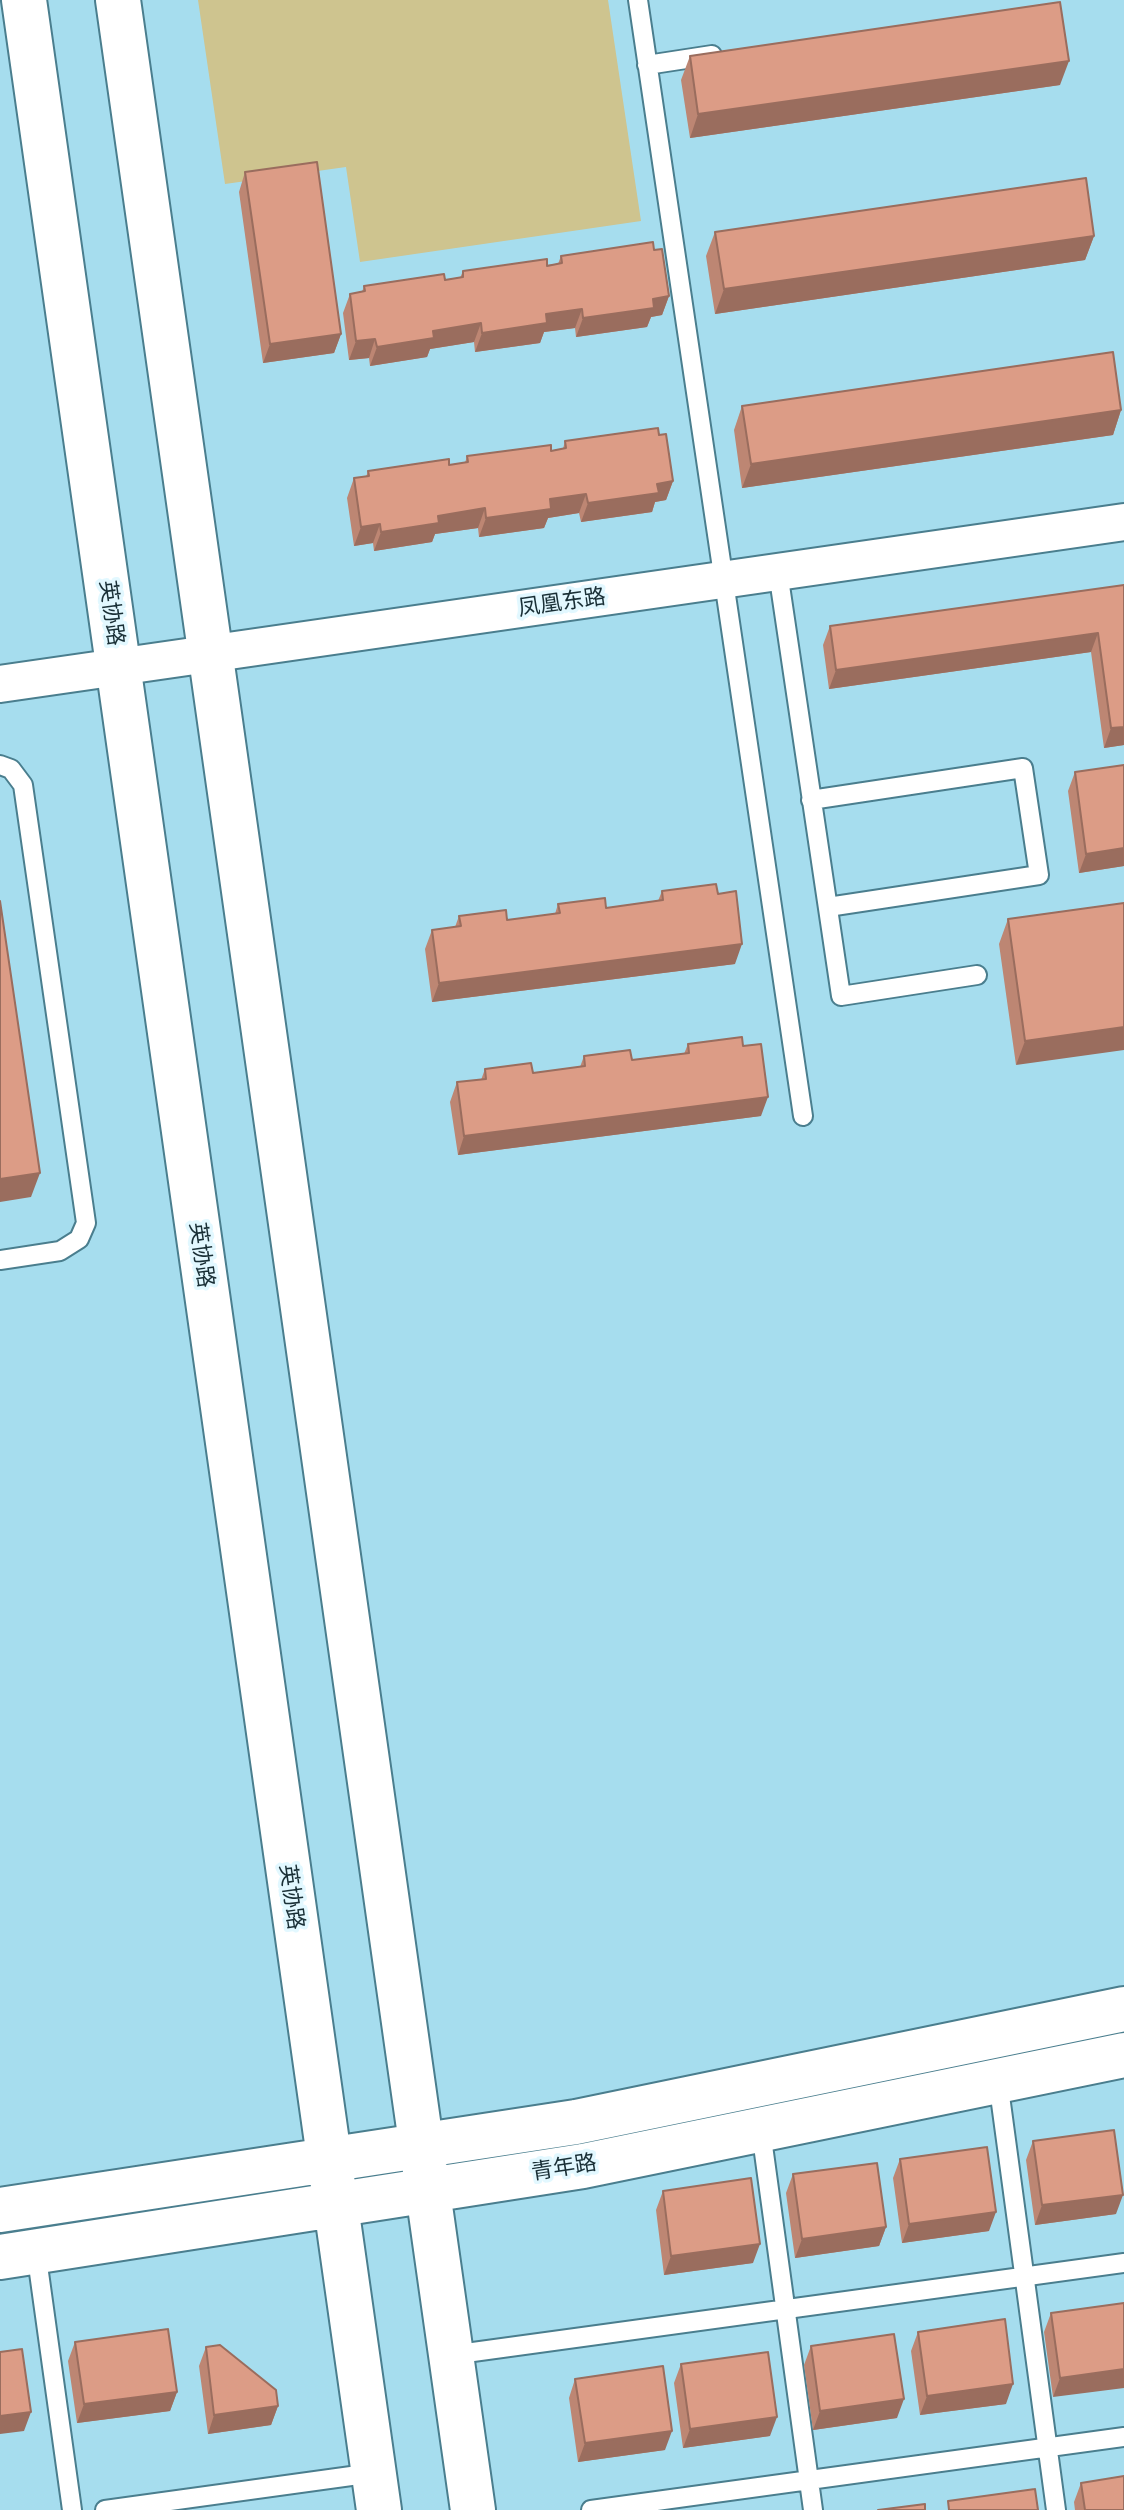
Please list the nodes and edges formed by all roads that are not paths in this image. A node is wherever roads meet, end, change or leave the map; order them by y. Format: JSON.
{"nodes":[{"id":1,"x":24,"y":0,"type":"edge"},
{"id":2,"x":118,"y":0,"type":"edge"},
{"id":3,"x":638,"y":0,"type":"edge"},
{"id":4,"x":724,"y":53,"type":"edge"},
{"id":5,"x":647,"y":65,"type":"junction"},
{"id":6,"x":1124,"y":522,"type":"edge"},
{"id":7,"x":778,"y":572,"type":"junction"},
{"id":8,"x":724,"y":580,"type":"junction"},
{"id":9,"x":211,"y":654,"type":"junction"},
{"id":10,"x":118,"y":667,"type":"junction"},
{"id":11,"x":0,"y":684,"type":"edge"},
{"id":12,"x":0,"y":765,"type":"edge"},
{"id":13,"x":811,"y":800,"type":"junction"},
{"id":14,"x":828,"y":907,"type":"junction"},
{"id":15,"x":977,"y":975,"type":"dead end"},
{"id":16,"x":803,"y":1116,"type":"dead end"},
{"id":17,"x":0,"y":1260,"type":"edge"},
{"id":18,"x":1124,"y":2009,"type":"edge"},
{"id":19,"x":1124,"y":2055,"type":"edge"},
{"id":20,"x":998,"y":2081,"type":"junction"},
{"id":21,"x":761,"y":2131,"type":"junction"},
{"id":22,"x":420,"y":2146,"type":"junction"},
{"id":23,"x":328,"y":2160,"type":"junction"},
{"id":24,"x":427,"y":2190,"type":"junction"},
{"id":25,"x":334,"y":2205,"type":"junction"},
{"id":26,"x":0,"y":2210,"type":"edge"},
{"id":27,"x":18,"y":2254,"type":"edge"},
{"id":28,"x":1124,"y":2263,"type":"edge"},
{"id":29,"x":1024,"y":2276,"type":"junction"},
{"id":30,"x":786,"y":2309,"type":"junction"},
{"id":31,"x":451,"y":2355,"type":"junction"},
{"id":32,"x":1124,"y":2437,"type":"edge"},
{"id":33,"x":1048,"y":2447,"type":"junction"},
{"id":34,"x":809,"y":2480,"type":"junction"},
{"id":35,"x":376,"y":2492,"type":"edge"},
{"id":36,"x":72,"y":2510,"type":"edge"},
{"id":37,"x":105,"y":2510,"type":"edge"},
{"id":38,"x":473,"y":2510,"type":"edge"},
{"id":39,"x":591,"y":2510,"type":"edge"},
{"id":40,"x":813,"y":2510,"type":"edge"},
{"id":41,"x":1056,"y":2510,"type":"edge"}],
"edges":[{"from":1,"to":10,"type":"street","name":"英协路"},
{"from":2,"to":9,"type":"street"},
{"from":3,"to":5,"type":"lane"},
{"from":4,"to":5,"type":"lane"},
{"from":5,"to":8,"type":"lane"},
{"from":6,"to":7,"type":"street","name":"凤凰东路"},
{"from":7,"to":8,"type":"street","name":"凤凰东路"},
{"from":7,"to":13,"type":"lane"},
{"from":8,"to":9,"type":"street","name":"凤凰东路"},
{"from":8,"to":16,"type":"lane"},
{"from":9,"to":10,"type":"street","name":"凤凰东路"},
{"from":9,"to":22,"type":"street"},
{"from":10,"to":11,"type":"street","name":"凤凰东路"},
{"from":10,"to":23,"type":"street","name":"英协路"},
{"from":12,"to":17,"type":"lane"},
{"from":13,"to":14,"type":"lane"},
{"from":13,"to":14,"type":"lane"},
{"from":14,"to":15,"type":"lane"},
{"from":18,"to":22,"type":"street","name":"青年路"},
{"from":19,"to":20,"type":"street","name":"青年路"},
{"from":20,"to":21,"type":"street","name":"青年路"},
{"from":20,"to":29,"type":"lane"},
{"from":21,"to":24,"type":"street","name":"青年路"},
{"from":21,"to":30,"type":"lane"},
{"from":22,"to":23,"type":"street","name":"青年路"},
{"from":22,"to":24,"type":"street"},
{"from":23,"to":25,"type":"street","name":"英协路"},
{"from":23,"to":26,"type":"street","name":"青年路"},
{"from":24,"to":25,"type":"street","name":"青年路"},
{"from":24,"to":31,"type":"street"},
{"from":25,"to":27,"type":"street","name":"青年路"},
{"from":25,"to":35,"type":"street","name":"英协路"},
{"from":27,"to":36,"type":"lane"},
{"from":28,"to":29,"type":"lane"},
{"from":29,"to":30,"type":"lane"},
{"from":29,"to":33,"type":"lane"},
{"from":30,"to":31,"type":"lane"},
{"from":30,"to":34,"type":"lane"},
{"from":31,"to":38,"type":"street"},
{"from":32,"to":33,"type":"lane"},
{"from":33,"to":34,"type":"lane"},
{"from":33,"to":41,"type":"lane"},
{"from":34,"to":39,"type":"lane"},
{"from":34,"to":40,"type":"lane"},
{"from":35,"to":37,"type":"lane"}]}
